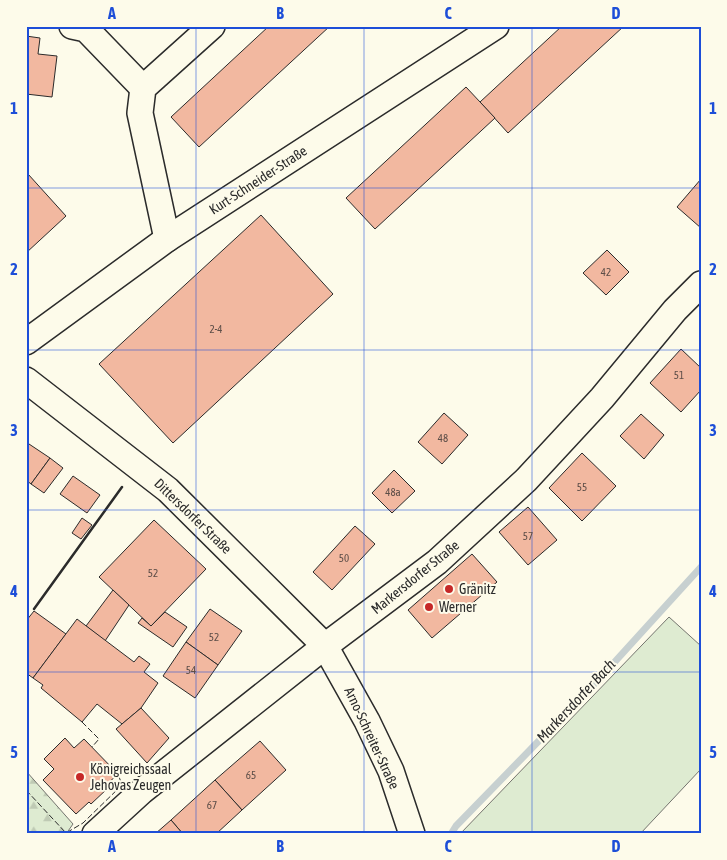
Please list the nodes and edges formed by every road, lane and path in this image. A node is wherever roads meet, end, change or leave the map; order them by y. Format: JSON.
{"nodes":[{"id":1,"x":72,"y":26,"type":"edge"},
{"id":2,"x":212,"y":26,"type":"edge"},
{"id":3,"x":496,"y":26,"type":"edge"},
{"id":4,"x":143,"y":88,"type":"junction"},
{"id":5,"x":167,"y":238,"type":"junction"},
{"id":6,"x":701,"y":284,"type":"edge"},
{"id":7,"x":26,"y":342,"type":"edge"},
{"id":8,"x":26,"y":380,"type":"edge"},
{"id":9,"x":325,"y":646,"type":"junction"},
{"id":10,"x":96,"y":834,"type":"edge"},
{"id":11,"x":412,"y":834,"type":"edge"}],
"edges":[{"from":1,"to":4,"type":"street"},
{"from":2,"to":4,"type":"street"},
{"from":3,"to":5,"type":"street","name":"Kurt-Schneider-Straße"},
{"from":4,"to":5,"type":"street"},
{"from":5,"to":7,"type":"street","name":"Kurt-Schneider-Straße"},
{"from":6,"to":9,"type":"street","name":"Markersdorfer Straße"},
{"from":8,"to":9,"type":"street","name":"Dittersdorfer Straße"},
{"from":9,"to":10,"type":"street","name":"Markersdorfer Straße"},
{"from":9,"to":11,"type":"street","name":"Arno-Schreiter-Straße"}]}
